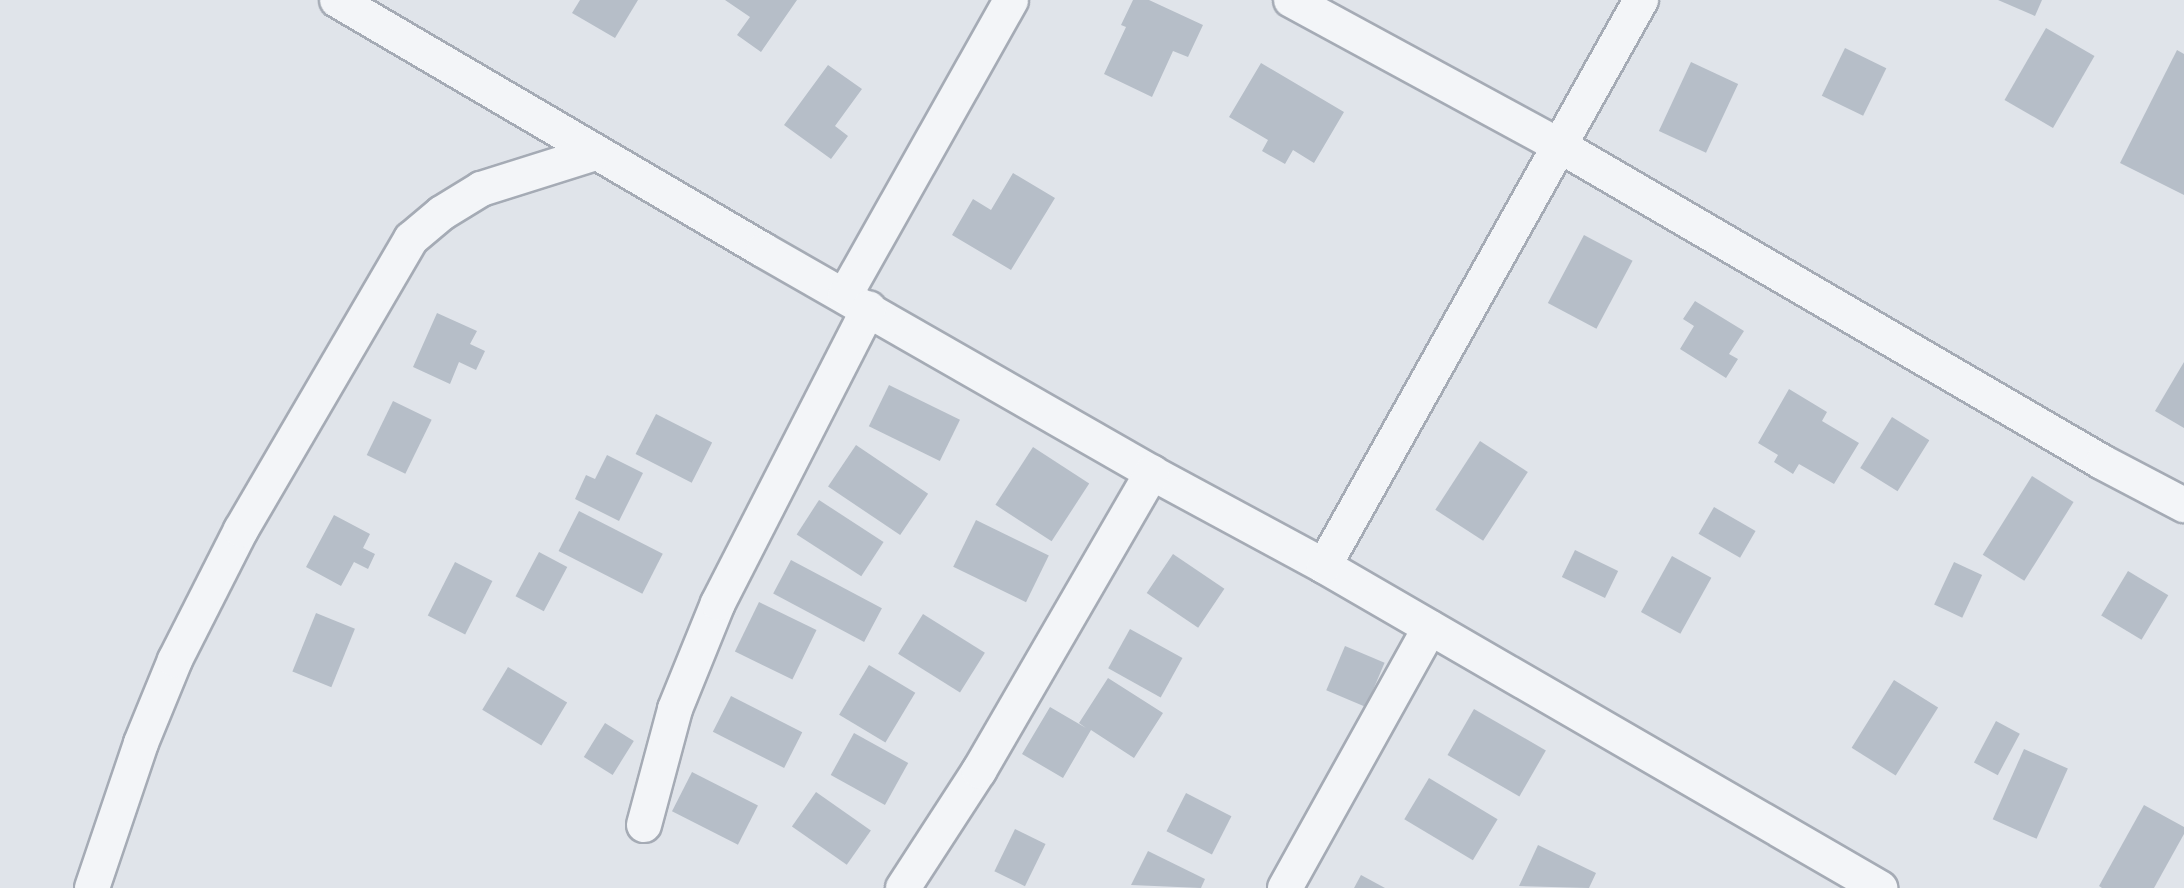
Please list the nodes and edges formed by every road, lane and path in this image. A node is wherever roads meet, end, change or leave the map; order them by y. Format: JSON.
{"nodes":[{"id":1,"x":337,"y":0,"type":"edge"},
{"id":2,"x":1011,"y":0,"type":"edge"},
{"id":3,"x":1291,"y":0,"type":"edge"},
{"id":4,"x":1641,"y":0,"type":"edge"},
{"id":5,"x":1560,"y":146,"type":"junction"},
{"id":6,"x":595,"y":153,"type":"junction"},
{"id":7,"x":857,"y":302,"type":"junction"},
{"id":8,"x":1152,"y":473,"type":"junction"},
{"id":9,"x":2184,"y":505,"type":"edge"},
{"id":10,"x":1324,"y":566,"type":"junction"},
{"id":11,"x":1430,"y":628,"type":"junction"},
{"id":12,"x":644,"y":825,"type":"dead end"},
{"id":13,"x":92,"y":888,"type":"edge"},
{"id":14,"x":903,"y":888,"type":"edge"},
{"id":15,"x":1285,"y":888,"type":"edge"},
{"id":16,"x":1880,"y":888,"type":"edge"}],
"edges":[{"from":1,"to":6,"type":"street"},
{"from":2,"to":7,"type":"street"},
{"from":3,"to":5,"type":"street"},
{"from":4,"to":5,"type":"street"},
{"from":5,"to":9,"type":"street"},
{"from":5,"to":10,"type":"street"},
{"from":6,"to":7,"type":"street"},
{"from":6,"to":13,"type":"street"},
{"from":7,"to":8,"type":"street"},
{"from":7,"to":12,"type":"street"},
{"from":8,"to":10,"type":"street"},
{"from":8,"to":14,"type":"street"},
{"from":10,"to":11,"type":"street"},
{"from":11,"to":15,"type":"street"},
{"from":11,"to":16,"type":"street"}]}
